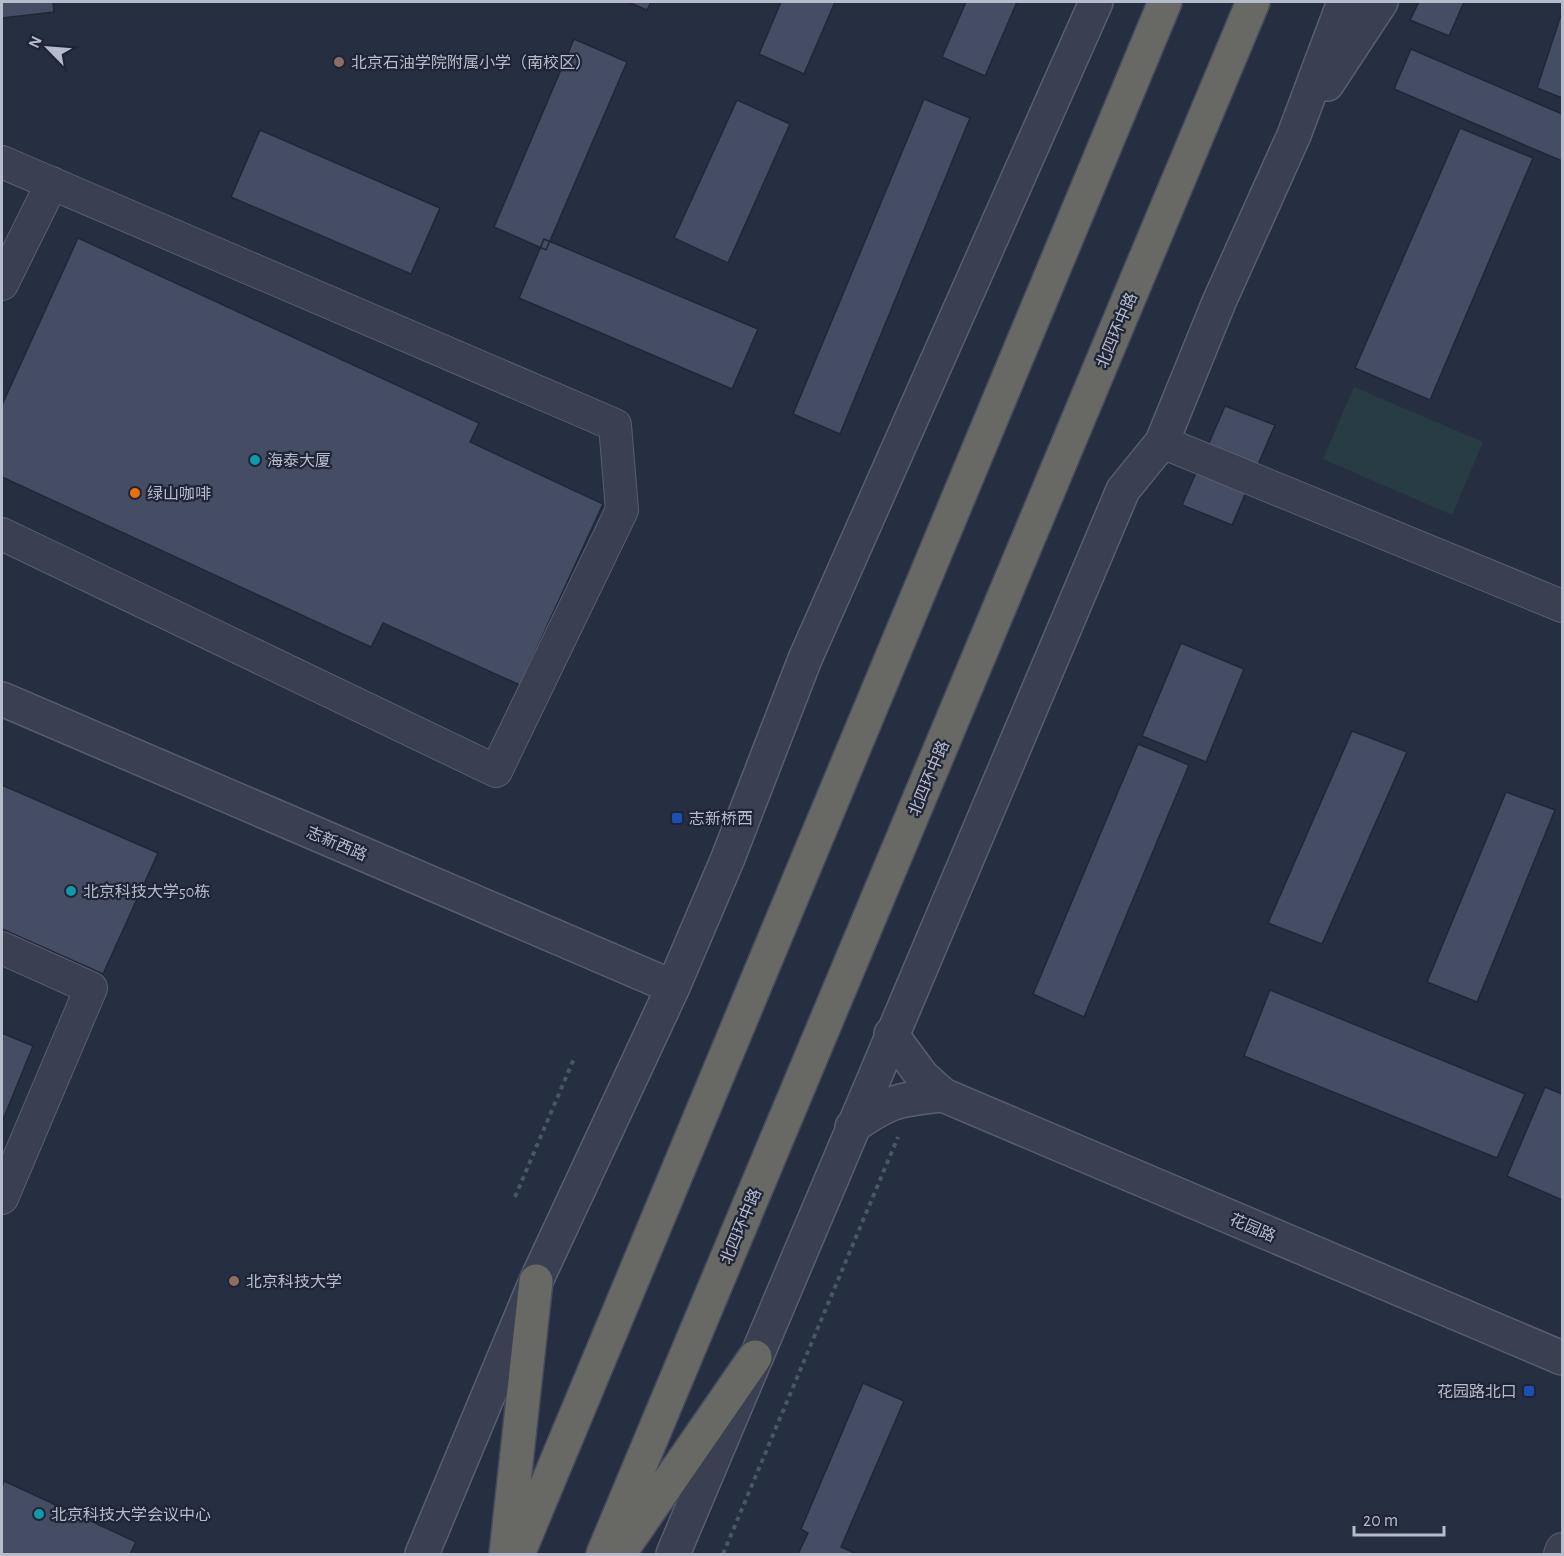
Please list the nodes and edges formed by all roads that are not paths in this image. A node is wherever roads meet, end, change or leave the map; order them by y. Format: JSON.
{"nodes":[{"id":1,"x":1087,"y":2,"type":"edge"},
{"id":2,"x":1096,"y":2,"type":"edge"},
{"id":3,"x":1165,"y":2,"type":"edge"},
{"id":4,"x":1253,"y":2,"type":"edge"},
{"id":5,"x":1344,"y":2,"type":"edge"},
{"id":6,"x":1381,"y":2,"type":"edge"},
{"id":7,"x":1079,"y":36,"type":"junction"},
{"id":8,"x":1294,"y":135,"type":"junction"},
{"id":9,"x":2,"y":162,"type":"edge"},
{"id":10,"x":52,"y":183,"type":"junction"},
{"id":11,"x":2,"y":284,"type":"edge"},
{"id":12,"x":1162,"y":442,"type":"junction"},
{"id":13,"x":2,"y":534,"type":"edge"},
{"id":14,"x":1563,"y":606,"type":"edge"},
{"id":15,"x":2,"y":699,"type":"edge"},
{"id":16,"x":2,"y":948,"type":"edge"},
{"id":17,"x":673,"y":987,"type":"junction"},
{"id":18,"x":891,"y":1034,"type":"junction"},
{"id":19,"x":943,"y":1095,"type":"junction"},
{"id":20,"x":852,"y":1127,"type":"junction"},
{"id":21,"x":2,"y":1198,"type":"edge"},
{"id":22,"x":536,"y":1281,"type":"junction"},
{"id":23,"x":755,"y":1357,"type":"junction"},
{"id":24,"x":1563,"y":1358,"type":"edge"},
{"id":25,"x":1563,"y":1549,"type":"edge"},
{"id":26,"x":422,"y":1554,"type":"edge"},
{"id":27,"x":506,"y":1554,"type":"edge"},
{"id":28,"x":518,"y":1554,"type":"edge"},
{"id":29,"x":603,"y":1554,"type":"edge"},
{"id":30,"x":620,"y":1554,"type":"edge"},
{"id":31,"x":673,"y":1554,"type":"edge"},
{"id":32,"x":1560,"y":1554,"type":"edge"}],
"edges":[{"from":1,"to":7,"type":"street"},
{"from":2,"to":7,"type":"street"},
{"from":3,"to":28,"type":"highway"},
{"from":4,"to":29,"type":"highway","name":"北四环中路"},
{"from":5,"to":8,"type":"street"},
{"from":6,"to":8,"type":"street"},
{"from":7,"to":17,"type":"street"},
{"from":8,"to":12,"type":"street"},
{"from":9,"to":10,"type":"street"},
{"from":10,"to":11,"type":"street"},
{"from":10,"to":13,"type":"street"},
{"from":12,"to":14,"type":"street"},
{"from":12,"to":18,"type":"street"},
{"from":15,"to":17,"type":"street","name":"志新西路"},
{"from":16,"to":21,"type":"street"},
{"from":17,"to":22,"type":"street"},
{"from":18,"to":19,"type":"street"},
{"from":18,"to":20,"type":"street"},
{"from":19,"to":20,"type":"street"},
{"from":19,"to":24,"type":"street","name":"花园路"},
{"from":20,"to":23,"type":"street"},
{"from":22,"to":26,"type":"street"},
{"from":22,"to":27,"type":"highway"},
{"from":23,"to":30,"type":"highway"},
{"from":23,"to":31,"type":"street"},
{"from":25,"to":32,"type":"street"}]}
